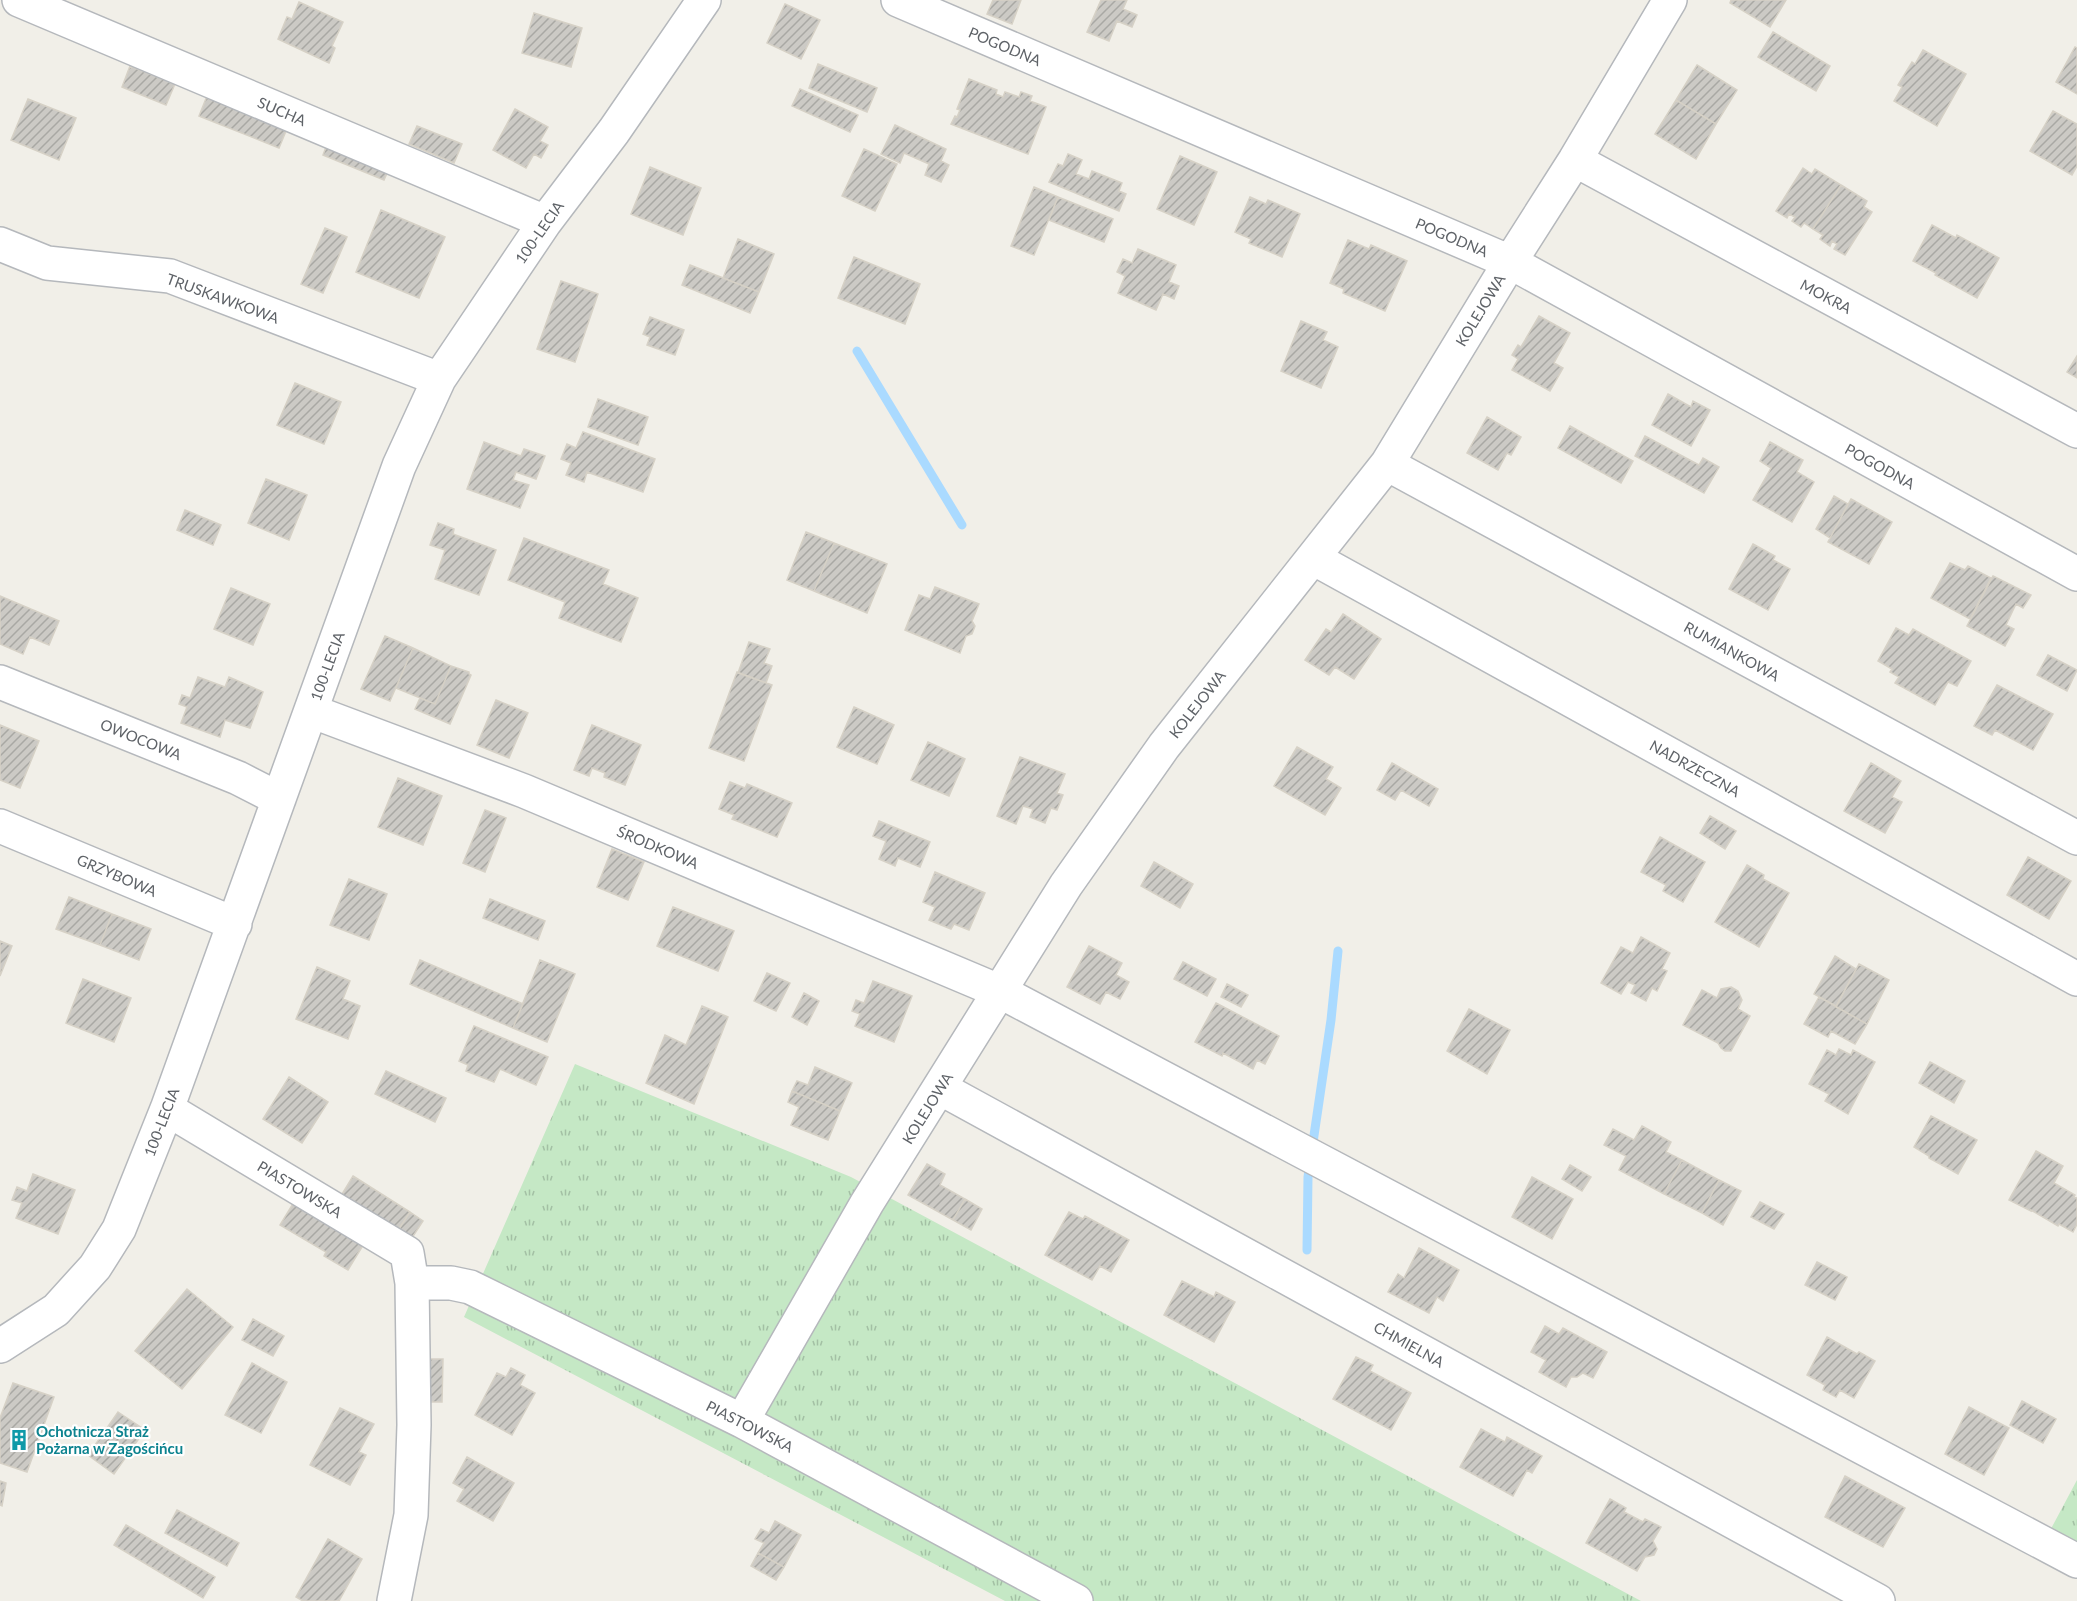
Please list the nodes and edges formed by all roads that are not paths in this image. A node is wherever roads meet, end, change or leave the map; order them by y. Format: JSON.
{"nodes":[{"id":1,"x":19,"y":0,"type":"edge"},
{"id":2,"x":704,"y":0,"type":"edge"},
{"id":3,"x":898,"y":0,"type":"edge"},
{"id":4,"x":1670,"y":0,"type":"edge"},
{"id":5,"x":1575,"y":160,"type":"junction"},
{"id":6,"x":544,"y":222,"type":"junction"},
{"id":7,"x":0,"y":244,"type":"edge"},
{"id":8,"x":1509,"y":262,"type":"junction"},
{"id":9,"x":439,"y":380,"type":"junction"},
{"id":10,"x":2077,"y":432,"type":"edge"},
{"id":11,"x":1387,"y":464,"type":"junction"},
{"id":12,"x":1312,"y":558,"type":"junction"},
{"id":13,"x":2077,"y":574,"type":"edge"},
{"id":14,"x":0,"y":682,"type":"edge"},
{"id":15,"x":311,"y":711,"type":"junction"},
{"id":16,"x":279,"y":799,"type":"junction"},
{"id":17,"x":0,"y":826,"type":"edge"},
{"id":18,"x":2077,"y":838,"type":"edge"},
{"id":19,"x":235,"y":924,"type":"junction"},
{"id":20,"x":2077,"y":979,"type":"edge"},
{"id":21,"x":1001,"y":992,"type":"junction"},
{"id":22,"x":940,"y":1088,"type":"junction"},
{"id":23,"x":167,"y":1109,"type":"junction"},
{"id":24,"x":412,"y":1283,"type":"junction"},
{"id":25,"x":0,"y":1346,"type":"edge"},
{"id":26,"x":742,"y":1421,"type":"junction"},
{"id":27,"x":2077,"y":1561,"type":"edge"},
{"id":28,"x":394,"y":1601,"type":"edge"},
{"id":29,"x":1076,"y":1601,"type":"edge"},
{"id":30,"x":1878,"y":1601,"type":"edge"}],
"edges":[{"from":1,"to":6,"type":"street","name":"SUCHA"},
{"from":2,"to":6,"type":"street","name":"100-LECIA"},
{"from":3,"to":8,"type":"street","name":"POGODNA"},
{"from":4,"to":5,"type":"street","name":"KOLEJOWA"},
{"from":5,"to":8,"type":"street","name":"KOLEJOWA"},
{"from":5,"to":10,"type":"street","name":"MOKRA"},
{"from":6,"to":9,"type":"street","name":"100-LECIA"},
{"from":7,"to":9,"type":"street","name":"TRUSKAWKOWA"},
{"from":8,"to":11,"type":"street","name":"KOLEJOWA"},
{"from":8,"to":13,"type":"street","name":"POGODNA"},
{"from":9,"to":15,"type":"street","name":"100-LECIA"},
{"from":11,"to":12,"type":"street","name":"KOLEJOWA"},
{"from":11,"to":18,"type":"street","name":"RUMIANKOWA"},
{"from":12,"to":20,"type":"street","name":"NADRZECZNA"},
{"from":12,"to":21,"type":"street","name":"KOLEJOWA"},
{"from":14,"to":16,"type":"street","name":"OWOCOWA"},
{"from":15,"to":16,"type":"street","name":"100-LECIA"},
{"from":15,"to":21,"type":"street","name":"ŚRODKOWA"},
{"from":16,"to":19,"type":"street","name":"100-LECIA"},
{"from":17,"to":19,"type":"street","name":"GRZYBOWA"},
{"from":19,"to":23,"type":"street","name":"100-LECIA"},
{"from":21,"to":22,"type":"street","name":"KOLEJOWA"},
{"from":21,"to":27,"type":"street","name":"ŚRODKOWA"},
{"from":22,"to":26,"type":"street","name":"KOLEJOWA"},
{"from":22,"to":30,"type":"street","name":"CHMIELNA"},
{"from":23,"to":24,"type":"street","name":"PIASTOWSKA"},
{"from":23,"to":25,"type":"street","name":"100-LECIA"},
{"from":24,"to":26,"type":"street","name":"PIASTOWSKA"},
{"from":24,"to":28,"type":"street","name":"PIASTOWSKA"},
{"from":26,"to":29,"type":"street","name":"PIASTOWSKA"}]}
